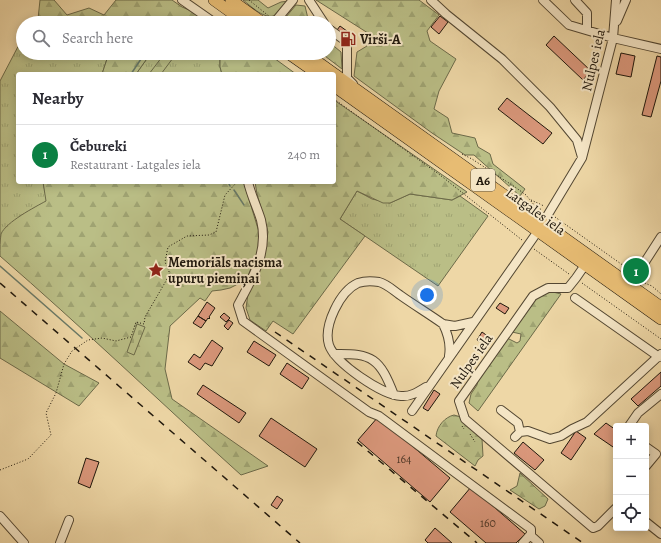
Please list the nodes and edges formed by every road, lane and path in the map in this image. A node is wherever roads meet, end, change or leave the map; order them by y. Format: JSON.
{"nodes":[{"id":1,"x":182,"y":0,"type":"edge"},
{"id":2,"x":214,"y":0,"type":"edge"},
{"id":3,"x":231,"y":0,"type":"edge"},
{"id":4,"x":249,"y":0,"type":"edge"},
{"id":5,"x":293,"y":0,"type":"edge"},
{"id":6,"x":309,"y":0,"type":"edge"},
{"id":7,"x":431,"y":0,"type":"edge"},
{"id":8,"x":543,"y":0,"type":"edge"},
{"id":9,"x":576,"y":0,"type":"edge"},
{"id":10,"x":616,"y":0,"type":"edge"},
{"id":11,"x":626,"y":0,"type":"edge"},
{"id":12,"x":203,"y":16,"type":"edge"},
{"id":13,"x":236,"y":16,"type":"edge"},
{"id":14,"x":253,"y":16,"type":"edge"},
{"id":15,"x":268,"y":16,"type":"edge"},
{"id":16,"x":280,"y":16,"type":"edge"},
{"id":17,"x":319,"y":16,"type":"edge"},
{"id":18,"x":614,"y":28,"type":"junction"},
{"id":19,"x":587,"y":30,"type":"junction"},
{"id":20,"x":336,"y":34,"type":"edge"},
{"id":21,"x":613,"y":38,"type":"junction"},
{"id":22,"x":661,"y":49,"type":"edge"},
{"id":23,"x":299,"y":60,"type":"edge"},
{"id":24,"x":309,"y":60,"type":"edge"},
{"id":25,"x":315,"y":70,"type":"edge"},
{"id":26,"x":336,"y":81,"type":"edge"},
{"id":27,"x":336,"y":87,"type":"edge"},
{"id":28,"x":364,"y":95,"type":"junction"},
{"id":29,"x":336,"y":100,"type":"edge"},
{"id":30,"x":460,"y":153,"type":"dead end"},
{"id":31,"x":582,"y":158,"type":"junction"},
{"id":32,"x":235,"y":184,"type":"edge"},
{"id":33,"x":249,"y":184,"type":"edge"},
{"id":34,"x":530,"y":199,"type":"junction"},
{"id":35,"x":545,"y":219,"type":"junction"},
{"id":36,"x":661,"y":237,"type":"edge"},
{"id":37,"x":528,"y":244,"type":"junction"},
{"id":38,"x":585,"y":265,"type":"junction"},
{"id":39,"x":637,"y":275,"type":"junction"},
{"id":40,"x":576,"y":278,"type":"junction"},
{"id":41,"x":630,"y":285,"type":"junction"},
{"id":42,"x":661,"y":294,"type":"edge"},
{"id":43,"x":575,"y":298,"type":"dead end"},
{"id":44,"x":661,"y":307,"type":"edge"},
{"id":45,"x":661,"y":319,"type":"edge"},
{"id":46,"x":473,"y":322,"type":"junction"},
{"id":47,"x":443,"y":324,"type":"junction"},
{"id":48,"x":661,"y":339,"type":"edge"},
{"id":49,"x":334,"y":354,"type":"junction"},
{"id":50,"x":660,"y":356,"type":"edge"},
{"id":51,"x":449,"y":357,"type":"junction"},
{"id":52,"x":430,"y":385,"type":"junction"},
{"id":53,"x":661,"y":394,"type":"edge"},
{"id":54,"x":394,"y":395,"type":"junction"},
{"id":55,"x":501,"y":410,"type":"dead end"},
{"id":56,"x":412,"y":411,"type":"dead end"},
{"id":57,"x":631,"y":423,"type":"edge"},
{"id":58,"x":470,"y":434,"type":"dead end"},
{"id":59,"x":476,"y":442,"type":"dead end"},
{"id":60,"x":649,"y":449,"type":"edge"},
{"id":61,"x":649,"y":462,"type":"edge"},
{"id":62,"x":0,"y":470,"type":"edge"},
{"id":63,"x":613,"y":511,"type":"edge"},
{"id":64,"x":0,"y":516,"type":"edge"},
{"id":65,"x":69,"y":520,"type":"dead end"},
{"id":66,"x":649,"y":524,"type":"edge"},
{"id":67,"x":661,"y":534,"type":"edge"},
{"id":68,"x":530,"y":535,"type":"junction"},
{"id":69,"x":24,"y":543,"type":"edge"},
{"id":70,"x":60,"y":543,"type":"edge"},
{"id":71,"x":523,"y":543,"type":"edge"},
{"id":72,"x":539,"y":543,"type":"edge"}],
"edges":[{"from":1,"to":12,"type":"street"},
{"from":2,"to":13,"type":"highway"},
{"from":3,"to":14,"type":"highway"},
{"from":4,"to":15,"type":"path"},
{"from":5,"to":16,"type":"street"},
{"from":6,"to":17,"type":"street"},
{"from":7,"to":31,"type":"street"},
{"from":8,"to":19,"type":"street"},
{"from":9,"to":19,"type":"street"},
{"from":10,"to":18,"type":"street","name":"Nulpes iela"},
{"from":11,"to":18,"type":"street"},
{"from":18,"to":21,"type":"street","name":"Nulpes iela"},
{"from":19,"to":21,"type":"street"},
{"from":20,"to":28,"type":"street","name":"Latgales iela"},
{"from":21,"to":22,"type":"street"},
{"from":21,"to":31,"type":"street","name":"Nulpes iela"},
{"from":23,"to":25,"type":"highway","name":"Latgales iela","number":"A6"},
{"from":24,"to":25,"type":"highway","name":"Latgales iela","number":"A6"},
{"from":26,"to":28,"type":"highway","name":"Latgales iela","number":"A6"},
{"from":27,"to":35,"type":"highway","name":"Latgales iela","number":"A6"},
{"from":28,"to":35,"type":"highway","name":"Latgales iela","number":"A6"},
{"from":29,"to":37,"type":"path"},
{"from":30,"to":34,"type":"path"},
{"from":31,"to":35,"type":"street","name":"Nulpes iela"},
{"from":32,"to":62,"type":"path"},
{"from":33,"to":68,"type":"street"},
{"from":34,"to":35,"type":"path"},
{"from":34,"to":35,"type":"path"},
{"from":35,"to":37,"type":"street","name":"Nulpes iela"},
{"from":35,"to":38,"type":"highway","name":"Latgales iela","number":"A6"},
{"from":35,"to":39,"type":"path"},
{"from":35,"to":41,"type":"highway","name":"Latgales iela","number":"A6"},
{"from":36,"to":39,"type":"street"},
{"from":37,"to":40,"type":"path"},
{"from":37,"to":46,"type":"street","name":"Nulpes iela"},
{"from":38,"to":40,"type":"street","name":"Nulpes iela"},
{"from":38,"to":45,"type":"highway","name":"Latgales iela","number":"A6"},
{"from":39,"to":41,"type":"street"},
{"from":39,"to":42,"type":"path"},
{"from":40,"to":48,"type":"path"},
{"from":40,"to":63,"type":"street","name":"Nulpes iela"},
{"from":41,"to":44,"type":"highway","name":"Latgales iela","number":"A6"},
{"from":43,"to":50,"type":"street"},
{"from":46,"to":47,"type":"street"},
{"from":46,"to":51,"type":"street","name":"Nulpes iela"},
{"from":47,"to":49,"type":"street"},
{"from":47,"to":51,"type":"street"},
{"from":49,"to":54,"type":"street"},
{"from":49,"to":54,"type":"street"},
{"from":50,"to":55,"type":"street"},
{"from":51,"to":52,"type":"street","name":"Nulpes iela"},
{"from":52,"to":54,"type":"street"},
{"from":52,"to":56,"type":"street","name":"Nulpes iela"},
{"from":53,"to":57,"type":"street"},
{"from":58,"to":59,"type":"path"},
{"from":60,"to":61,"type":"street"},
{"from":64,"to":69,"type":"street"},
{"from":65,"to":70,"type":"street"},
{"from":66,"to":67,"type":"street"},
{"from":68,"to":71,"type":"street"},
{"from":68,"to":72,"type":"street"}]}
